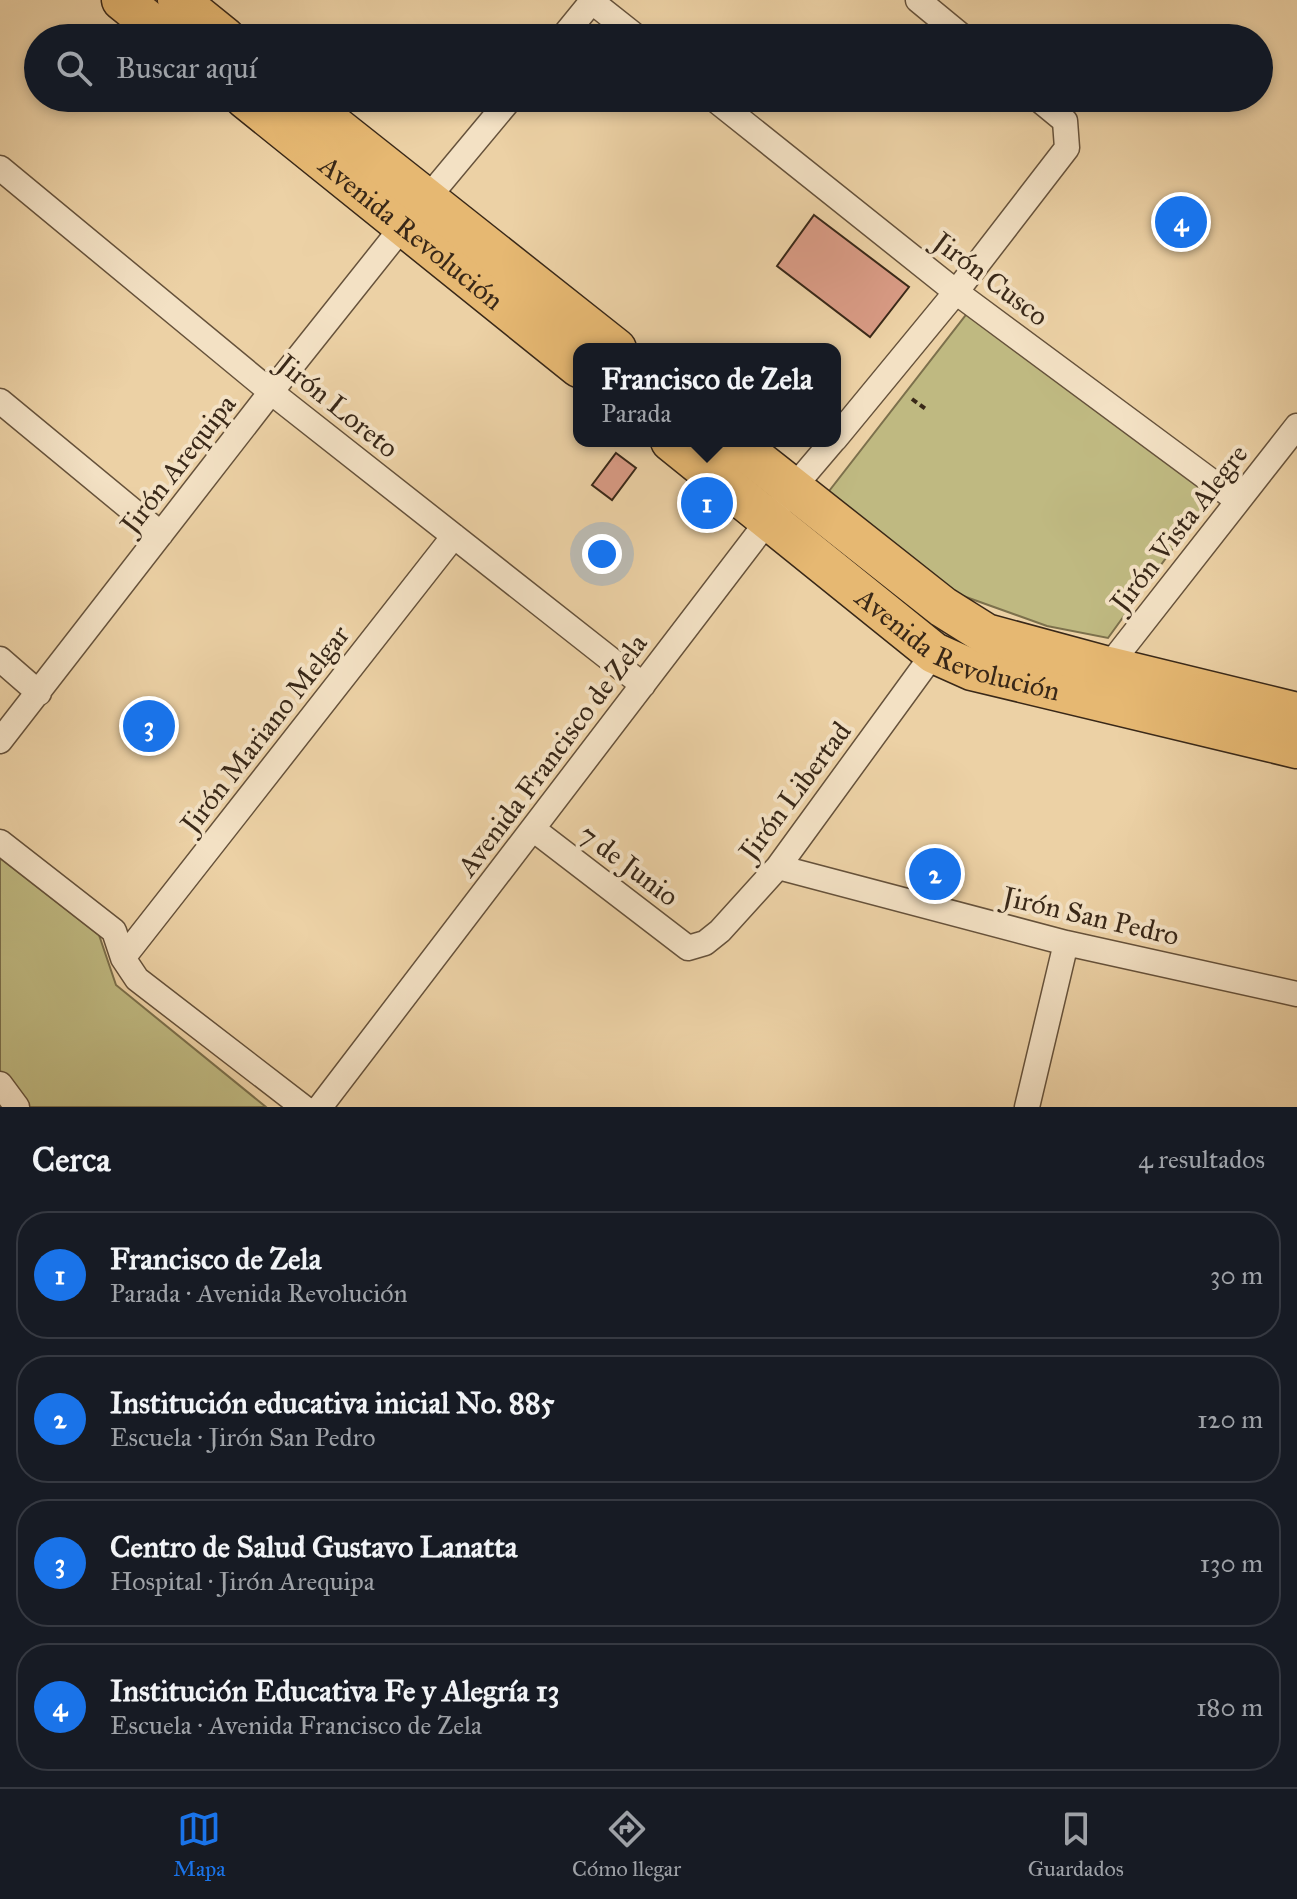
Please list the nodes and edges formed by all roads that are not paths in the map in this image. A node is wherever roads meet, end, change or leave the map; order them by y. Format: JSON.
{"nodes":[{"id":1,"x":122,"y":0,"type":"edge"},
{"id":2,"x":178,"y":0,"type":"edge"},
{"id":3,"x":592,"y":0,"type":"edge"},
{"id":4,"x":918,"y":0,"type":"edge"},
{"id":5,"x":152,"y":24,"type":"edge"},
{"id":6,"x":208,"y":24,"type":"edge"},
{"id":7,"x":573,"y":24,"type":"edge"},
{"id":8,"x":621,"y":24,"type":"edge"},
{"id":9,"x":947,"y":24,"type":"edge"},
{"id":10,"x":266,"y":112,"type":"edge"},
{"id":11,"x":313,"y":112,"type":"edge"},
{"id":12,"x":499,"y":112,"type":"edge"},
{"id":13,"x":731,"y":112,"type":"edge"},
{"id":14,"x":1054,"y":112,"type":"edge"},
{"id":15,"x":0,"y":168,"type":"edge"},
{"id":16,"x":415,"y":213,"type":"junction"},
{"id":17,"x":956,"y":292,"type":"junction"},
{"id":18,"x":607,"y":343,"type":"edge"},
{"id":19,"x":573,"y":361,"type":"edge"},
{"id":20,"x":271,"y":392,"type":"junction"},
{"id":21,"x":0,"y":401,"type":"edge"},
{"id":22,"x":1297,"y":426,"type":"edge"},
{"id":23,"x":841,"y":432,"type":"edge"},
{"id":24,"x":678,"y":447,"type":"edge"},
{"id":25,"x":741,"y":447,"type":"edge"},
{"id":26,"x":828,"y":447,"type":"edge"},
{"id":27,"x":793,"y":488,"type":"junction"},
{"id":28,"x":1238,"y":501,"type":"junction"},
{"id":29,"x":769,"y":521,"type":"junction"},
{"id":30,"x":161,"y":534,"type":"junction"},
{"id":31,"x":454,"y":536,"type":"junction"},
{"id":32,"x":934,"y":653,"type":"junction"},
{"id":33,"x":0,"y":659,"type":"edge"},
{"id":34,"x":1108,"y":667,"type":"junction"},
{"id":35,"x":643,"y":685,"type":"junction"},
{"id":36,"x":39,"y":693,"type":"junction"},
{"id":37,"x":1297,"y":713,"type":"edge"},
{"id":38,"x":0,"y":741,"type":"edge"},
{"id":39,"x":1297,"y":748,"type":"edge"},
{"id":40,"x":533,"y":829,"type":"junction"},
{"id":41,"x":0,"y":842,"type":"edge"},
{"id":42,"x":778,"y":867,"type":"junction"},
{"id":43,"x":1066,"y":943,"type":"junction"},
{"id":44,"x":688,"y":948,"type":"joint"},
{"id":45,"x":123,"y":958,"type":"junction"},
{"id":46,"x":1297,"y":994,"type":"edge"},
{"id":47,"x":0,"y":1084,"type":"edge"},
{"id":48,"x":17,"y":1107,"type":"edge"},
{"id":49,"x":303,"y":1107,"type":"edge"},
{"id":50,"x":320,"y":1107,"type":"edge"},
{"id":51,"x":1027,"y":1107,"type":"edge"}],
"edges":[{"from":1,"to":5,"type":"main road"},
{"from":2,"to":6,"type":"main road"},
{"from":3,"to":7,"type":"street"},
{"from":3,"to":8,"type":"street"},
{"from":4,"to":9,"type":"street"},
{"from":10,"to":16,"type":"main road","name":"Avenida Revolución"},
{"from":11,"to":16,"type":"main road","name":"Avenida Revolución"},
{"from":12,"to":16,"type":"street","name":"Jirón Arequipa"},
{"from":13,"to":17,"type":"street","name":"Jirón Cusco"},
{"from":14,"to":17,"type":"street","name":"Avenida Francisco de Zela"},
{"from":15,"to":20,"type":"street","name":"Jirón Loreto"},
{"from":16,"to":18,"type":"main road","name":"Avenida Revolución"},
{"from":16,"to":19,"type":"main road","name":"Avenida Revolución"},
{"from":16,"to":20,"type":"street","name":"Jirón Arequipa"},
{"from":17,"to":23,"type":"street","name":"Avenida Francisco de Zela"},
{"from":17,"to":28,"type":"street","name":"Jirón Cusco"},
{"from":20,"to":30,"type":"street","name":"Jirón Arequipa"},
{"from":20,"to":31,"type":"street","name":"Jirón Loreto"},
{"from":21,"to":30,"type":"street"},
{"from":22,"to":28,"type":"street","name":"Jirón Vista Alegre"},
{"from":24,"to":29,"type":"main road","name":"Avenida Revolución"},
{"from":25,"to":27,"type":"main road","name":"Avenida Revolución"},
{"from":26,"to":27,"type":"street","name":"Avenida Francisco de Zela"},
{"from":27,"to":29,"type":"street","name":"Avenida Francisco de Zela"},
{"from":27,"to":34,"type":"main road","name":"Avenida Revolución"},
{"from":28,"to":34,"type":"street","name":"Jirón Vista Alegre"},
{"from":29,"to":32,"type":"main road","name":"Avenida Revolución"},
{"from":29,"to":35,"type":"street","name":"Avenida Francisco de Zela"},
{"from":30,"to":36,"type":"street","name":"Jirón Arequipa"},
{"from":31,"to":35,"type":"street","name":"Jirón Loreto"},
{"from":31,"to":45,"type":"street","name":"Jirón Mariano Melgar"},
{"from":32,"to":39,"type":"main road","name":"Avenida Revolución"},
{"from":32,"to":42,"type":"street","name":"Jirón Libertad"},
{"from":33,"to":36,"type":"street"},
{"from":34,"to":37,"type":"main road","name":"Avenida Revolución"},
{"from":35,"to":40,"type":"street","name":"Avenida Francisco de Zela"},
{"from":36,"to":38,"type":"street","name":"Jirón Arequipa"},
{"from":40,"to":44,"type":"street","name":"7 de Junio"},
{"from":40,"to":50,"type":"street","name":"Avenida Francisco de Zela"},
{"from":41,"to":45,"type":"street"},
{"from":42,"to":43,"type":"street","name":"Jirón San Pedro"},
{"from":42,"to":44,"type":"street","name":"Jirón Libertad"},
{"from":43,"to":46,"type":"street","name":"Jirón San Pedro"},
{"from":43,"to":51,"type":"street"},
{"from":45,"to":49,"type":"street"},
{"from":47,"to":48,"type":"street"}]}
